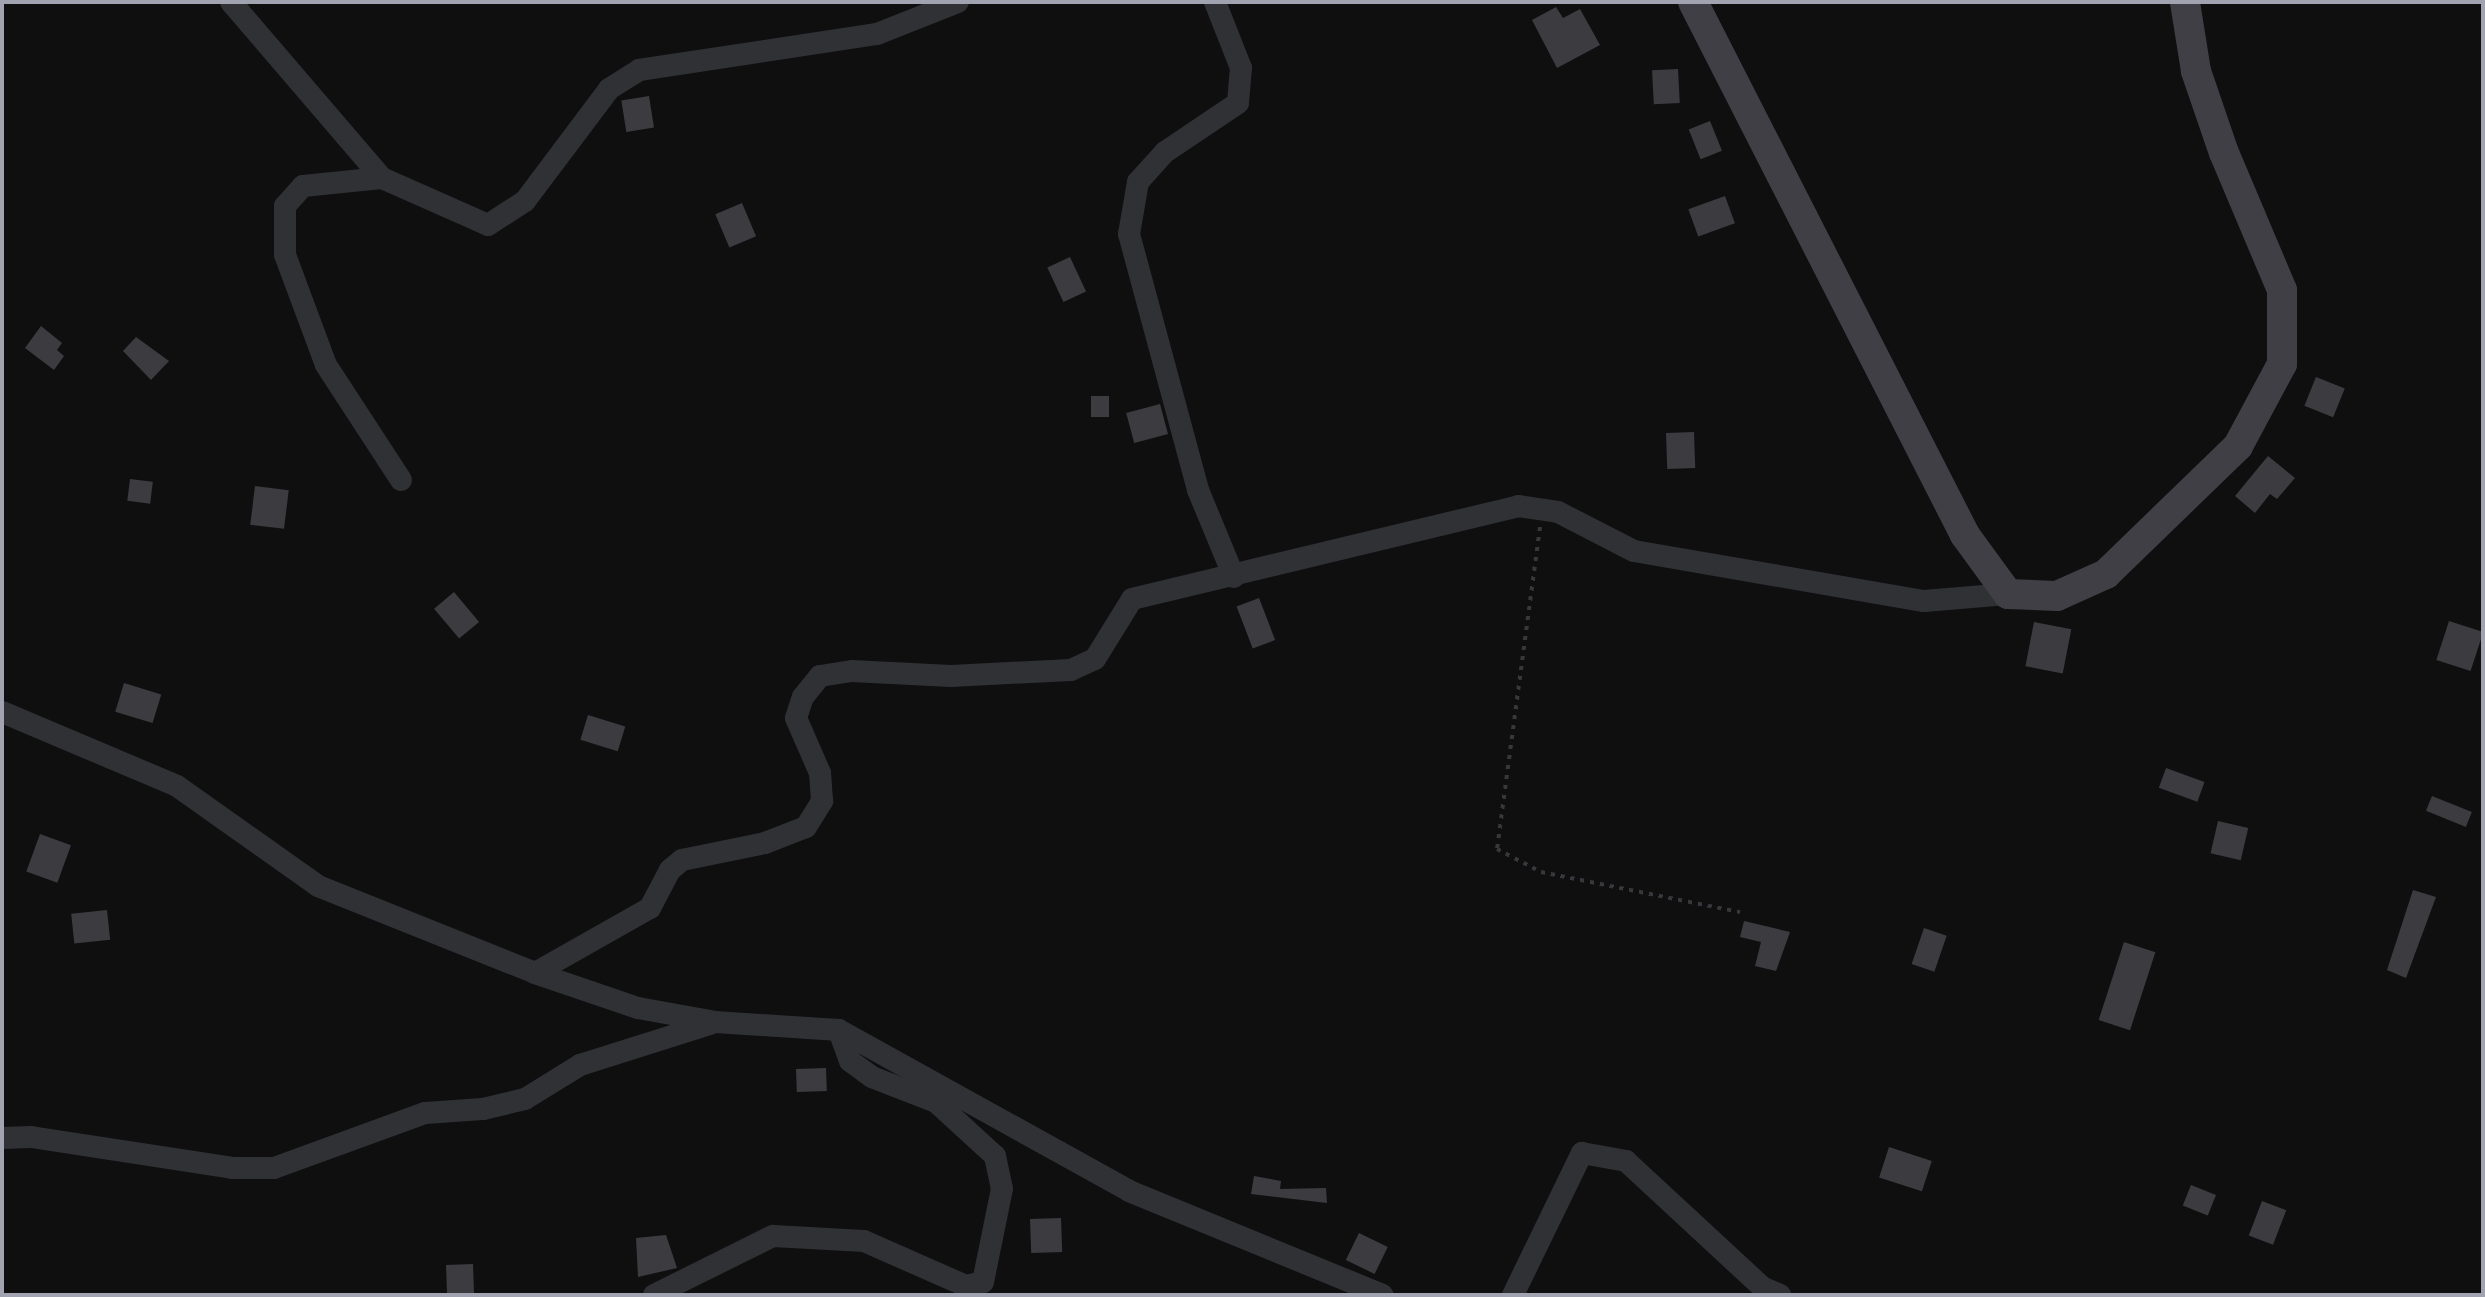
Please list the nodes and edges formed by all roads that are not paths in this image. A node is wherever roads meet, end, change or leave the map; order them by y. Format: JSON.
{"nodes":[{"id":1,"x":231,"y":2,"type":"edge"},
{"id":2,"x":958,"y":2,"type":"edge"},
{"id":3,"x":1215,"y":2,"type":"edge"},
{"id":4,"x":1693,"y":2,"type":"edge"},
{"id":5,"x":2185,"y":2,"type":"edge"},
{"id":6,"x":382,"y":178,"type":"junction"},
{"id":7,"x":401,"y":480,"type":"dead end"},
{"id":8,"x":1234,"y":577,"type":"junction"},
{"id":9,"x":2008,"y":594,"type":"junction"},
{"id":10,"x":2,"y":712,"type":"edge"},
{"id":11,"x":535,"y":973,"type":"junction"},
{"id":12,"x":715,"y":1022,"type":"junction"},
{"id":13,"x":839,"y":1030,"type":"junction"},
{"id":14,"x":2,"y":1138,"type":"edge"},
{"id":15,"x":654,"y":1295,"type":"edge"},
{"id":16,"x":1382,"y":1295,"type":"edge"},
{"id":17,"x":1513,"y":1295,"type":"edge"},
{"id":18,"x":1780,"y":1295,"type":"edge"}],
"edges":[{"from":1,"to":6,"type":"street"},
{"from":2,"to":6,"type":"street"},
{"from":3,"to":8,"type":"street"},
{"from":4,"to":9,"type":"street"},
{"from":5,"to":9,"type":"street"},
{"from":6,"to":7,"type":"street"},
{"from":8,"to":9,"type":"street"},
{"from":8,"to":11,"type":"street"},
{"from":10,"to":11,"type":"street"},
{"from":11,"to":12,"type":"street"},
{"from":12,"to":13,"type":"street"},
{"from":12,"to":14,"type":"street"},
{"from":13,"to":15,"type":"street"},
{"from":13,"to":16,"type":"street"},
{"from":17,"to":18,"type":"street"}]}
